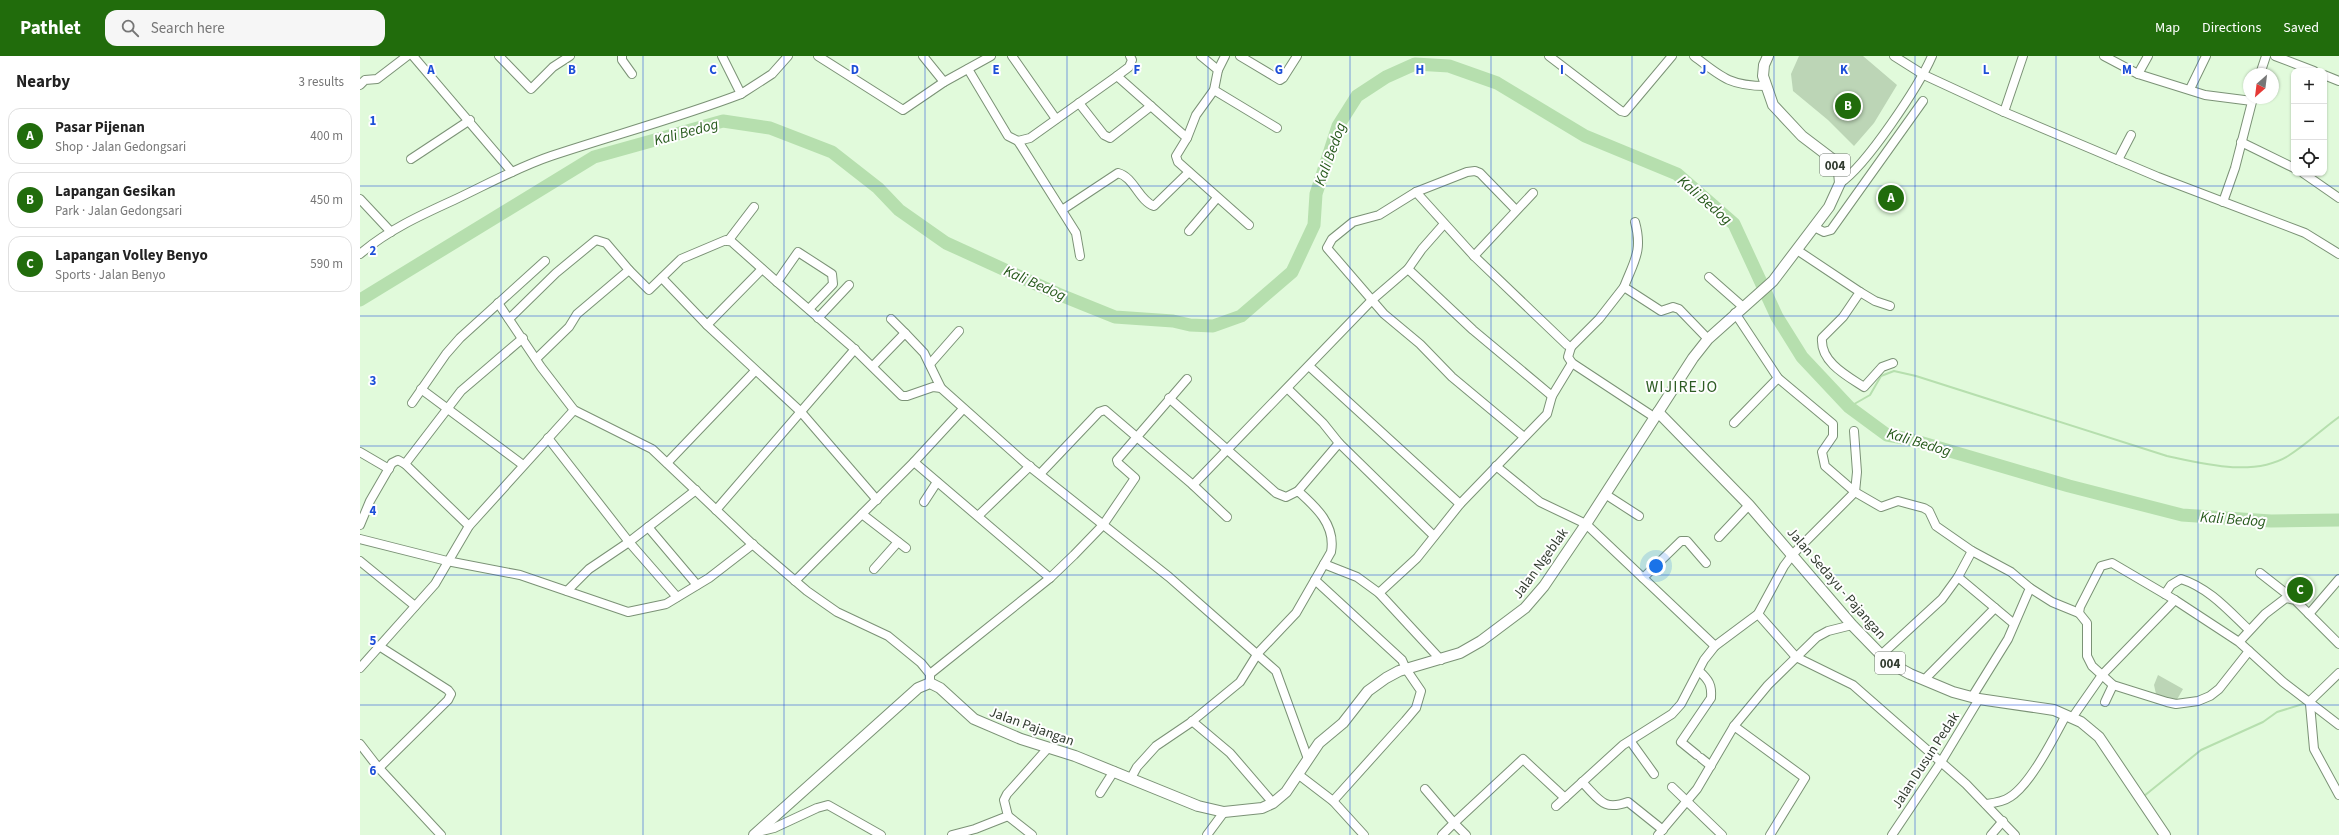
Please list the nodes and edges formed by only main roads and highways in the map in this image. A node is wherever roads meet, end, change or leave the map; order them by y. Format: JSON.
{"nodes":[{"id":1,"x":1768,"y":56,"type":"edge"},
{"id":2,"x":1656,"y":414,"type":"junction"},
{"id":3,"x":1299,"y":775,"type":"joint"},
{"id":4,"x":756,"y":834,"type":"edge"},
{"id":5,"x":2165,"y":835,"type":"edge"}],
"edges":[{"from":1,"to":2,"type":"main road","name":"Jalan Ngeblak","number":"004"},
{"from":2,"to":3,"type":"main road","name":"Jalan Ngeblak"},
{"from":2,"to":5,"type":"main road","name":"Jalan Sedayu - Pajangan","number":"004"},
{"from":3,"to":4,"type":"main road","name":"Jalan Pajangan"}]}
